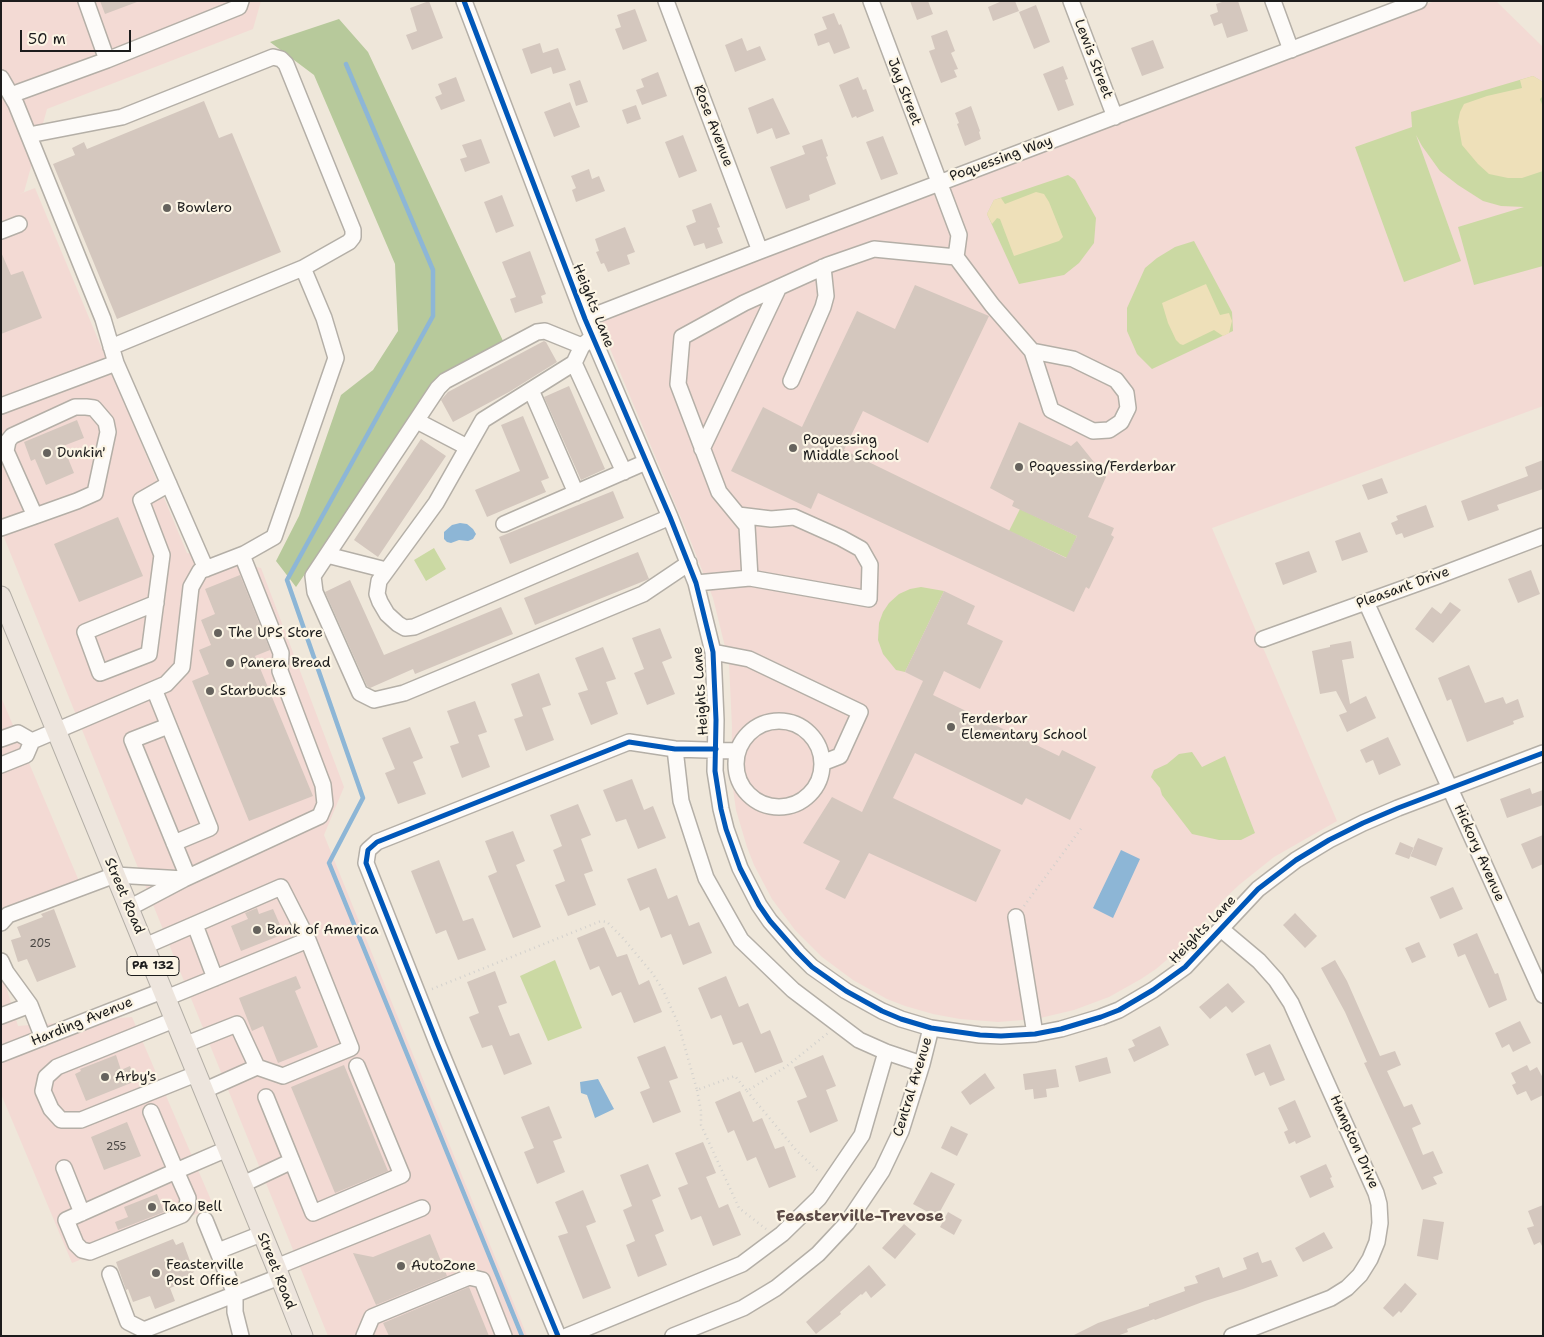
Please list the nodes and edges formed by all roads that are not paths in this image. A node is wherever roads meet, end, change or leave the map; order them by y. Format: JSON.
{"nodes":[{"id":1,"x":86,"y":1,"type":"edge"},
{"id":2,"x":241,"y":1,"type":"edge"},
{"id":3,"x":464,"y":1,"type":"edge"},
{"id":4,"x":666,"y":1,"type":"edge"},
{"id":5,"x":871,"y":1,"type":"edge"},
{"id":6,"x":1071,"y":1,"type":"edge"},
{"id":7,"x":1273,"y":1,"type":"edge"},
{"id":8,"x":1418,"y":1,"type":"edge"},
{"id":9,"x":1291,"y":50,"type":"junction"},
{"id":10,"x":108,"y":60,"type":"junction"},
{"id":11,"x":1,"y":78,"type":"edge"},
{"id":12,"x":11,"y":95,"type":"junction"},
{"id":13,"x":1115,"y":117,"type":"junction"},
{"id":14,"x":29,"y":136,"type":"junction"},
{"id":15,"x":939,"y":183,"type":"junction"},
{"id":16,"x":19,"y":224,"type":"dead end"},
{"id":17,"x":1,"y":231,"type":"edge"},
{"id":18,"x":760,"y":251,"type":"junction"},
{"id":19,"x":956,"y":257,"type":"junction"},
{"id":20,"x":824,"y":267,"type":"junction"},
{"id":21,"x":303,"y":268,"type":"junction"},
{"id":22,"x":779,"y":288,"type":"junction"},
{"id":23,"x":585,"y":319,"type":"junction"},
{"id":24,"x":587,"y":342,"type":"junction"},
{"id":25,"x":111,"y":347,"type":"junction"},
{"id":26,"x":1032,"y":351,"type":"junction"},
{"id":27,"x":116,"y":363,"type":"junction"},
{"id":28,"x":574,"y":363,"type":"junction"},
{"id":29,"x":791,"y":381,"type":"dead end"},
{"id":30,"x":531,"y":390,"type":"junction"},
{"id":31,"x":1,"y":406,"type":"edge"},
{"id":32,"x":417,"y":421,"type":"junction"},
{"id":33,"x":467,"y":447,"type":"junction"},
{"id":34,"x":702,"y":449,"type":"junction"},
{"id":35,"x":4,"y":452,"type":"edge"},
{"id":36,"x":646,"y":462,"type":"junction"},
{"id":37,"x":624,"y":472,"type":"junction"},
{"id":38,"x":169,"y":484,"type":"junction"},
{"id":39,"x":576,"y":493,"type":"junction"},
{"id":40,"x":738,"y":515,"type":"junction"},
{"id":41,"x":35,"y":516,"type":"junction"},
{"id":42,"x":670,"y":518,"type":"junction"},
{"id":43,"x":504,"y":524,"type":"dead end"},
{"id":44,"x":1,"y":528,"type":"edge"},
{"id":45,"x":1543,"y":536,"type":"edge"},
{"id":46,"x":242,"y":555,"type":"junction"},
{"id":47,"x":327,"y":555,"type":"junction"},
{"id":48,"x":689,"y":563,"type":"junction"},
{"id":49,"x":206,"y":569,"type":"junction"},
{"id":50,"x":386,"y":570,"type":"junction"},
{"id":51,"x":750,"y":578,"type":"junction"},
{"id":52,"x":696,"y":583,"type":"junction"},
{"id":53,"x":1,"y":596,"type":"edge"},
{"id":54,"x":1366,"y":602,"type":"junction"},
{"id":55,"x":156,"y":603,"type":"junction"},
{"id":56,"x":1263,"y":639,"type":"dead end"},
{"id":57,"x":712,"y":652,"type":"junction"},
{"id":58,"x":154,"y":689,"type":"junction"},
{"id":59,"x":168,"y":726,"type":"junction"},
{"id":60,"x":56,"y":732,"type":"junction"},
{"id":61,"x":1,"y":739,"type":"edge"},
{"id":62,"x":32,"y":741,"type":"junction"},
{"id":63,"x":675,"y":749,"type":"junction"},
{"id":64,"x":716,"y":750,"type":"junction"},
{"id":65,"x":738,"y":751,"type":"junction"},
{"id":66,"x":1543,"y":753,"type":"edge"},
{"id":67,"x":822,"y":763,"type":"junction"},
{"id":68,"x":1,"y":765,"type":"edge"},
{"id":69,"x":1450,"y":788,"type":"junction"},
{"id":70,"x":174,"y":842,"type":"junction"},
{"id":71,"x":115,"y":875,"type":"junction"},
{"id":72,"x":186,"y":878,"type":"junction"},
{"id":73,"x":129,"y":908,"type":"junction"},
{"id":74,"x":1016,"y":917,"type":"road end"},
{"id":75,"x":1,"y":923,"type":"edge"},
{"id":76,"x":195,"y":925,"type":"junction"},
{"id":77,"x":1220,"y":929,"type":"junction"},
{"id":78,"x":308,"y":940,"type":"junction"},
{"id":79,"x":145,"y":946,"type":"junction"},
{"id":80,"x":1,"y":961,"type":"edge"},
{"id":81,"x":215,"y":978,"type":"junction"},
{"id":82,"x":164,"y":994,"type":"junction"},
{"id":83,"x":1543,"y":995,"type":"edge"},
{"id":84,"x":30,"y":1005,"type":"junction"},
{"id":85,"x":1,"y":1016,"type":"edge"},
{"id":86,"x":174,"y":1020,"type":"junction"},
{"id":87,"x":931,"y":1028,"type":"junction"},
{"id":88,"x":1035,"y":1034,"type":"junction"},
{"id":89,"x":43,"y":1038,"type":"junction"},
{"id":90,"x":184,"y":1045,"type":"junction"},
{"id":91,"x":886,"y":1052,"type":"junction"},
{"id":92,"x":1,"y":1054,"type":"edge"},
{"id":93,"x":922,"y":1064,"type":"junction"},
{"id":94,"x":257,"y":1066,"type":"junction"},
{"id":95,"x":357,"y":1066,"type":"dead end"},
{"id":96,"x":200,"y":1083,"type":"junction"},
{"id":97,"x":266,"y":1097,"type":"dead end"},
{"id":98,"x":151,"y":1112,"type":"dead end"},
{"id":99,"x":227,"y":1149,"type":"junction"},
{"id":100,"x":292,"y":1161,"type":"junction"},
{"id":101,"x":64,"y":1168,"type":"dead end"},
{"id":102,"x":176,"y":1171,"type":"junction"},
{"id":103,"x":242,"y":1185,"type":"junction"},
{"id":104,"x":422,"y":1208,"type":"dead end"},
{"id":105,"x":82,"y":1213,"type":"junction"},
{"id":106,"x":205,"y":1220,"type":"dead end"},
{"id":107,"x":261,"y":1234,"type":"junction"},
{"id":108,"x":218,"y":1251,"type":"junction"},
{"id":109,"x":277,"y":1272,"type":"junction"},
{"id":110,"x":110,"y":1274,"type":"dead end"},
{"id":111,"x":235,"y":1294,"type":"junction"},
{"id":112,"x":241,"y":1336,"type":"edge"},
{"id":113,"x":302,"y":1336,"type":"edge"},
{"id":114,"x":364,"y":1336,"type":"edge"},
{"id":115,"x":504,"y":1336,"type":"edge"},
{"id":116,"x":558,"y":1336,"type":"edge"},
{"id":117,"x":567,"y":1336,"type":"edge"},
{"id":118,"x":673,"y":1336,"type":"edge"},
{"id":119,"x":1232,"y":1336,"type":"edge"}],
"edges":[{"from":1,"to":10,"type":"street"},
{"from":2,"to":10,"type":"street"},
{"from":3,"to":23,"type":"street","name":"Heights Lane"},
{"from":4,"to":18,"type":"street","name":"Rose Avenue"},
{"from":5,"to":15,"type":"street","name":"Jay Street"},
{"from":6,"to":13,"type":"street","name":"Lewis Street"},
{"from":7,"to":9,"type":"street"},
{"from":8,"to":9,"type":"street","name":"Poquessing Way"},
{"from":9,"to":13,"type":"street","name":"Poquessing Way"},
{"from":10,"to":12,"type":"street"},
{"from":11,"to":12,"type":"street"},
{"from":12,"to":14,"type":"street"},
{"from":13,"to":15,"type":"street","name":"Poquessing Way"},
{"from":14,"to":21,"type":"street"},
{"from":14,"to":25,"type":"street"},
{"from":15,"to":18,"type":"street","name":"Poquessing Way"},
{"from":15,"to":19,"type":"street","name":"Jay Street"},
{"from":16,"to":17,"type":"street"},
{"from":18,"to":23,"type":"street","name":"Poquessing Way"},
{"from":19,"to":20,"type":"street"},
{"from":19,"to":26,"type":"street"},
{"from":20,"to":22,"type":"street"},
{"from":20,"to":29,"type":"street"},
{"from":21,"to":25,"type":"street"},
{"from":21,"to":46,"type":"street"},
{"from":22,"to":34,"type":"street"},
{"from":22,"to":34,"type":"street"},
{"from":23,"to":24,"type":"street","name":"Heights Lane"},
{"from":24,"to":28,"type":"street"},
{"from":24,"to":32,"type":"street"},
{"from":24,"to":36,"type":"street","name":"Heights Lane"},
{"from":25,"to":27,"type":"street"},
{"from":26,"to":26,"type":"street"},
{"from":27,"to":31,"type":"street"},
{"from":27,"to":38,"type":"street"},
{"from":28,"to":30,"type":"street"},
{"from":28,"to":37,"type":"street"},
{"from":30,"to":33,"type":"street"},
{"from":30,"to":39,"type":"street"},
{"from":32,"to":33,"type":"street"},
{"from":32,"to":47,"type":"street"},
{"from":33,"to":50,"type":"street"},
{"from":34,"to":40,"type":"street"},
{"from":35,"to":41,"type":"street"},
{"from":35,"to":41,"type":"street"},
{"from":36,"to":37,"type":"street"},
{"from":36,"to":42,"type":"street","name":"Heights Lane"},
{"from":37,"to":39,"type":"street"},
{"from":38,"to":49,"type":"street"},
{"from":38,"to":55,"type":"street"},
{"from":39,"to":43,"type":"street"},
{"from":40,"to":51,"type":"street"},
{"from":40,"to":51,"type":"street"},
{"from":41,"to":44,"type":"street"},
{"from":42,"to":48,"type":"street","name":"Heights Lane"},
{"from":42,"to":50,"type":"street"},
{"from":45,"to":54,"type":"street","name":"Pleasant Drive"},
{"from":46,"to":49,"type":"street"},
{"from":46,"to":72,"type":"street"},
{"from":47,"to":48,"type":"street"},
{"from":47,"to":50,"type":"street"},
{"from":48,"to":52,"type":"street","name":"Heights Lane"},
{"from":49,"to":58,"type":"street"},
{"from":51,"to":52,"type":"street"},
{"from":52,"to":57,"type":"street","name":"Heights Lane"},
{"from":53,"to":60,"type":"main road","name":"Street Road","number":"PA 132"},
{"from":54,"to":56,"type":"street","name":"Pleasant Drive"},
{"from":54,"to":69,"type":"street","name":"Hickory Avenue"},
{"from":55,"to":55,"type":"street"},
{"from":57,"to":64,"type":"street","name":"Heights Lane"},
{"from":57,"to":67,"type":"street"},
{"from":58,"to":59,"type":"street"},
{"from":58,"to":60,"type":"street"},
{"from":59,"to":70,"type":"street"},
{"from":59,"to":70,"type":"street"},
{"from":60,"to":62,"type":"street"},
{"from":60,"to":71,"type":"main road","name":"Street Road","number":"PA 132"},
{"from":61,"to":62,"type":"street"},
{"from":62,"to":68,"type":"street"},
{"from":63,"to":64,"type":"street"},
{"from":63,"to":91,"type":"street"},
{"from":63,"to":116,"type":"street"},
{"from":64,"to":65,"type":"street"},
{"from":64,"to":87,"type":"street","name":"Heights Lane"},
{"from":65,"to":67,"type":"street"},
{"from":65,"to":67,"type":"street"},
{"from":66,"to":69,"type":"street","name":"Heights Lane"},
{"from":69,"to":77,"type":"street","name":"Heights Lane"},
{"from":69,"to":83,"type":"street","name":"Hickory Avenue"},
{"from":70,"to":72,"type":"street"},
{"from":71,"to":72,"type":"street"},
{"from":71,"to":73,"type":"main road","name":"Street Road","number":"PA 132"},
{"from":71,"to":75,"type":"street"},
{"from":72,"to":73,"type":"street"},
{"from":73,"to":79,"type":"main road","name":"Street Road","number":"PA 132"},
{"from":74,"to":88,"type":"street"},
{"from":76,"to":78,"type":"street"},
{"from":76,"to":79,"type":"street"},
{"from":76,"to":81,"type":"street"},
{"from":77,"to":88,"type":"street","name":"Heights Lane"},
{"from":77,"to":119,"type":"street","name":"Hampton Drive"},
{"from":78,"to":81,"type":"street","name":"Harding Avenue"},
{"from":78,"to":94,"type":"street"},
{"from":79,"to":82,"type":"main road","name":"Street Road","number":"PA 132"},
{"from":80,"to":84,"type":"street"},
{"from":81,"to":82,"type":"street","name":"Harding Avenue"},
{"from":82,"to":86,"type":"main road","name":"Street Road","number":"PA 132"},
{"from":82,"to":89,"type":"street","name":"Harding Avenue"},
{"from":84,"to":85,"type":"street"},
{"from":84,"to":89,"type":"street"},
{"from":86,"to":90,"type":"main road","name":"Street Road","number":"PA 132"},
{"from":86,"to":96,"type":"street"},
{"from":87,"to":88,"type":"street","name":"Heights Lane"},
{"from":87,"to":93,"type":"street","name":"Central Avenue"},
{"from":89,"to":92,"type":"street","name":"Harding Avenue"},
{"from":90,"to":94,"type":"street"},
{"from":90,"to":96,"type":"main road","name":"Street Road","number":"PA 132"},
{"from":91,"to":93,"type":"street"},
{"from":91,"to":117,"type":"street"},
{"from":93,"to":118,"type":"street","name":"Central Avenue"},
{"from":94,"to":96,"type":"street"},
{"from":95,"to":100,"type":"street"},
{"from":96,"to":99,"type":"main road","name":"Street Road","number":"PA 132"},
{"from":97,"to":100,"type":"street"},
{"from":98,"to":102,"type":"street"},
{"from":99,"to":102,"type":"street"},
{"from":99,"to":103,"type":"main road","name":"Street Road","number":"PA 132"},
{"from":100,"to":103,"type":"street"},
{"from":101,"to":105,"type":"street"},
{"from":102,"to":105,"type":"street"},
{"from":102,"to":105,"type":"street"},
{"from":103,"to":107,"type":"main road","name":"Street Road","number":"PA 132"},
{"from":104,"to":109,"type":"street"},
{"from":106,"to":108,"type":"street"},
{"from":107,"to":108,"type":"street"},
{"from":107,"to":109,"type":"main road","name":"Street Road","number":"PA 132"},
{"from":108,"to":111,"type":"street"},
{"from":109,"to":111,"type":"street"},
{"from":109,"to":113,"type":"main road","name":"Street Road","number":"PA 132"},
{"from":110,"to":111,"type":"street"},
{"from":111,"to":112,"type":"street"},
{"from":114,"to":115,"type":"street"}]}
